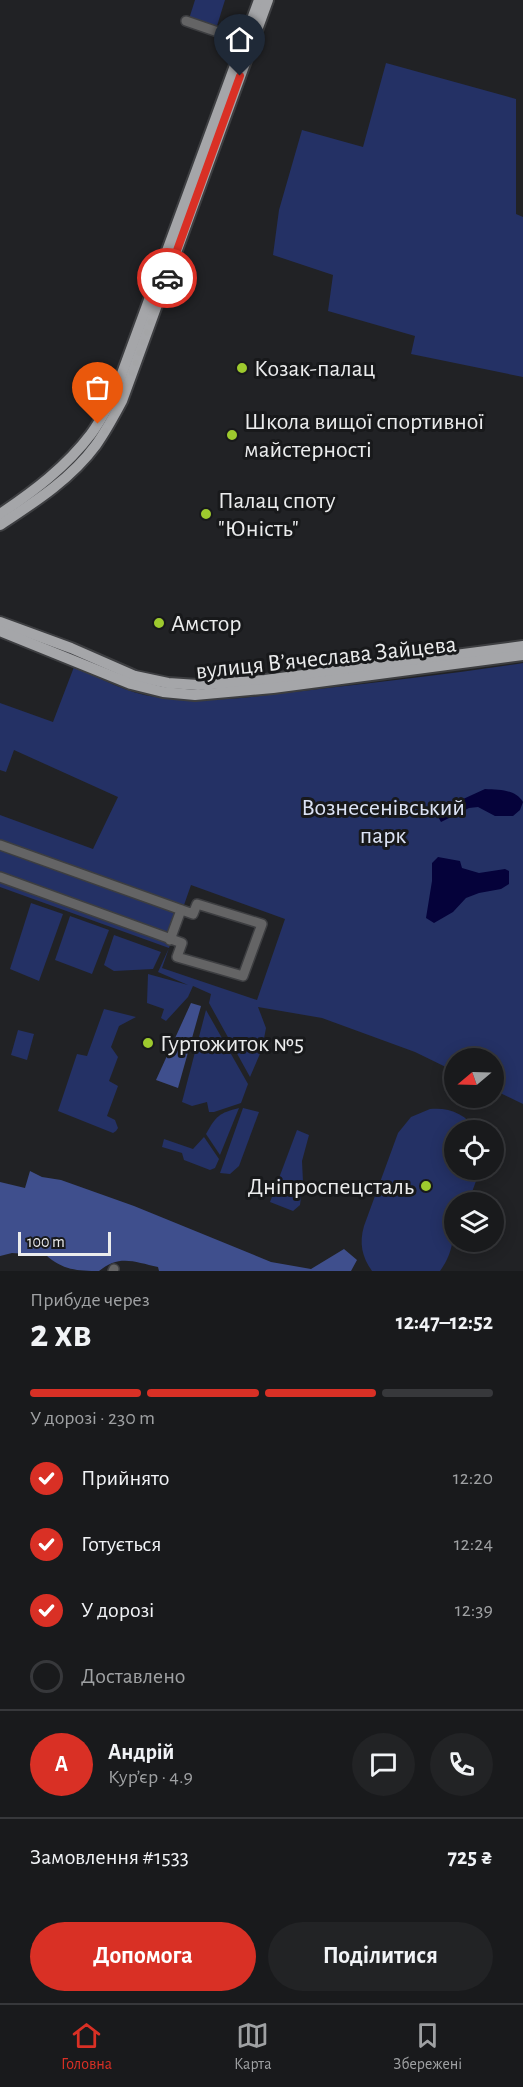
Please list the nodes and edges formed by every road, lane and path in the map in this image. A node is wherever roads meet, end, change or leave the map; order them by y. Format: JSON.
{"nodes":[{"id":1,"x":259,"y":0,"type":"edge"},
{"id":2,"x":268,"y":0,"type":"edge"},
{"id":3,"x":186,"y":21,"type":"dead end"},
{"id":4,"x":244,"y":41,"type":"junction"},
{"id":5,"x":102,"y":428,"type":"junction"},
{"id":6,"x":90,"y":444,"type":"junction"},
{"id":7,"x":0,"y":514,"type":"edge"},
{"id":8,"x":0,"y":525,"type":"edge"},
{"id":9,"x":0,"y":622,"type":"edge"},
{"id":10,"x":0,"y":631,"type":"edge"},
{"id":11,"x":523,"y":646,"type":"edge"},
{"id":12,"x":523,"y":655,"type":"edge"},
{"id":13,"x":0,"y":845,"type":"edge"},
{"id":14,"x":0,"y":878,"type":"edge"},
{"id":15,"x":181,"y":910,"type":"junction"},
{"id":16,"x":170,"y":940,"type":"junction"}],
"edges":[{"from":1,"to":4,"type":"main road"},
{"from":2,"to":5,"type":"main road"},
{"from":3,"to":4,"type":"street"},
{"from":4,"to":5,"type":"main road"},
{"from":5,"to":6,"type":"main road"},
{"from":6,"to":7,"type":"main road"},
{"from":6,"to":8,"type":"main road"},
{"from":9,"to":11,"type":"main road","name":"вулиця Вʼячеслава Зайцева"},
{"from":10,"to":12,"type":"main road","name":"вулиця Вʼячеслава Зайцева"},
{"from":13,"to":15,"type":"street"},
{"from":14,"to":16,"type":"street"},
{"from":15,"to":16,"type":"street"},
{"from":15,"to":16,"type":"street"}]}
